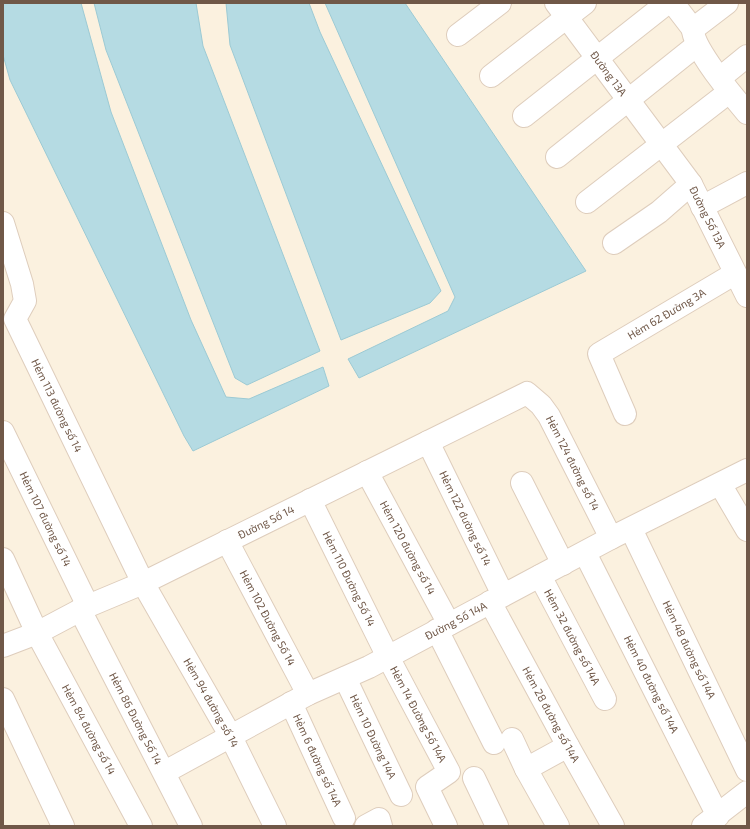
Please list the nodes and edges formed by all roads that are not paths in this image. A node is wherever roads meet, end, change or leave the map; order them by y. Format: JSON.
{"nodes":[{"id":1,"x":500,"y":3,"type":"edge"},
{"id":2,"x":585,"y":3,"type":"edge"},
{"id":3,"x":667,"y":3,"type":"edge"},
{"id":4,"x":673,"y":3,"type":"edge"},
{"id":5,"x":727,"y":3,"type":"edge"},
{"id":6,"x":562,"y":10,"type":"edge"},
{"id":7,"x":458,"y":35,"type":"dead end"},
{"id":8,"x":695,"y":37,"type":"junction"},
{"id":9,"x":747,"y":56,"type":"edge"},
{"id":10,"x":598,"y":58,"type":"junction"},
{"id":11,"x":491,"y":76,"type":"dead end"},
{"id":12,"x":724,"y":85,"type":"junction"},
{"id":13,"x":630,"y":100,"type":"junction"},
{"id":14,"x":747,"y":113,"type":"edge"},
{"id":15,"x":524,"y":116,"type":"dead end"},
{"id":16,"x":661,"y":144,"type":"junction"},
{"id":17,"x":557,"y":157,"type":"dead end"},
{"id":18,"x":747,"y":182,"type":"edge"},
{"id":19,"x":691,"y":184,"type":"junction"},
{"id":20,"x":587,"y":202,"type":"dead end"},
{"id":21,"x":702,"y":207,"type":"junction"},
{"id":22,"x":3,"y":223,"type":"edge"},
{"id":23,"x":614,"y":243,"type":"dead end"},
{"id":24,"x":734,"y":274,"type":"junction"},
{"id":25,"x":747,"y":296,"type":"edge"},
{"id":26,"x":527,"y":394,"type":"joint"},
{"id":27,"x":625,"y":414,"type":"dead end"},
{"id":28,"x":3,"y":432,"type":"edge"},
{"id":29,"x":428,"y":442,"type":"junction"},
{"id":30,"x":747,"y":470,"type":"edge"},
{"id":31,"x":367,"y":472,"type":"junction"},
{"id":32,"x":522,"y":483,"type":"dead end"},
{"id":33,"x":720,"y":484,"type":"junction"},
{"id":34,"x":310,"y":500,"type":"junction"},
{"id":35,"x":631,"y":528,"type":"junction"},
{"id":36,"x":747,"y":530,"type":"edge"},
{"id":37,"x":611,"y":538,"type":"junction"},
{"id":38,"x":228,"y":541,"type":"junction"},
{"id":39,"x":585,"y":553,"type":"junction"},
{"id":40,"x":3,"y":558,"type":"edge"},
{"id":41,"x":563,"y":564,"type":"junction"},
{"id":42,"x":540,"y":576,"type":"junction"},
{"id":43,"x":143,"y":583,"type":"junction"},
{"id":44,"x":497,"y":598,"type":"junction"},
{"id":45,"x":84,"y":608,"type":"junction"},
{"id":46,"x":443,"y":627,"type":"junction"},
{"id":47,"x":37,"y":633,"type":"junction"},
{"id":48,"x":3,"y":646,"type":"edge"},
{"id":49,"x":388,"y":657,"type":"junction"},
{"id":50,"x":345,"y":678,"type":"junction"},
{"id":51,"x":3,"y":699,"type":"edge"},
{"id":52,"x":299,"y":699,"type":"junction"},
{"id":53,"x":605,"y":699,"type":"dead end"},
{"id":54,"x":230,"y":735,"type":"junction"},
{"id":55,"x":568,"y":746,"type":"junction"},
{"id":56,"x":526,"y":769,"type":"junction"},
{"id":57,"x":747,"y":770,"type":"edge"},
{"id":58,"x":165,"y":772,"type":"junction"},
{"id":59,"x":474,"y":778,"type":"dead end"},
{"id":60,"x":747,"y":792,"type":"edge"},
{"id":61,"x":401,"y":795,"type":"dead end"},
{"id":62,"x":710,"y":821,"type":"edge"},
{"id":63,"x":343,"y":823,"type":"edge"},
{"id":64,"x":63,"y":826,"type":"edge"},
{"id":65,"x":141,"y":826,"type":"edge"},
{"id":66,"x":191,"y":826,"type":"edge"},
{"id":67,"x":275,"y":826,"type":"edge"},
{"id":68,"x":446,"y":826,"type":"edge"},
{"id":69,"x":498,"y":826,"type":"edge"},
{"id":70,"x":558,"y":826,"type":"edge"},
{"id":71,"x":613,"y":826,"type":"edge"}],
"edges":[{"from":1,"to":7,"type":"street"},
{"from":2,"to":6,"type":"street"},
{"from":3,"to":10,"type":"street"},
{"from":4,"to":8,"type":"street"},
{"from":5,"to":8,"type":"street"},
{"from":6,"to":10,"type":"street","name":"Đường 13A"},
{"from":6,"to":11,"type":"street"},
{"from":8,"to":12,"type":"street"},
{"from":8,"to":13,"type":"street"},
{"from":9,"to":12,"type":"street"},
{"from":10,"to":13,"type":"street","name":"Đường 13A"},
{"from":10,"to":15,"type":"street"},
{"from":12,"to":14,"type":"street"},
{"from":12,"to":16,"type":"street"},
{"from":13,"to":16,"type":"street","name":"Đường 13A"},
{"from":13,"to":17,"type":"street"},
{"from":16,"to":19,"type":"street","name":"Đường Số 13A"},
{"from":16,"to":20,"type":"street"},
{"from":18,"to":21,"type":"street"},
{"from":19,"to":21,"type":"street","name":"Đường Số 13A"},
{"from":19,"to":23,"type":"street"},
{"from":21,"to":24,"type":"street","name":"Đường Số 13A"},
{"from":22,"to":43,"type":"street","name":"Hẻm 113 đường số 14"},
{"from":24,"to":25,"type":"street","name":"Đường Số 13A"},
{"from":24,"to":27,"type":"street","name":"Hẻm 62 Đường 3A"},
{"from":26,"to":29,"type":"street","name":"Đường Số 14"},
{"from":26,"to":37,"type":"street","name":"Hẻm 124 đường số 14"},
{"from":28,"to":45,"type":"street","name":"Hẻm 107 đường số 14"},
{"from":29,"to":31,"type":"street","name":"Đường Số 14"},
{"from":29,"to":44,"type":"street","name":"Hẻm 122 đường số 14"},
{"from":30,"to":33,"type":"street","name":"Đường Số 14A"},
{"from":31,"to":34,"type":"street","name":"Đường Số 14"},
{"from":31,"to":46,"type":"street","name":"Hẻm 120 đường số 14"},
{"from":32,"to":41,"type":"street"},
{"from":33,"to":35,"type":"street","name":"Đường Số 14A"},
{"from":33,"to":36,"type":"street"},
{"from":34,"to":38,"type":"street","name":"Đường Số 14"},
{"from":34,"to":49,"type":"street","name":"Hẻm 110 Đường Số 14"},
{"from":35,"to":37,"type":"street","name":"Đường Số 14A"},
{"from":35,"to":57,"type":"street","name":"Hẻm 48 đường số 14A"},
{"from":37,"to":39,"type":"street","name":"Đường Số 14A"},
{"from":38,"to":43,"type":"street","name":"Đường Số 14"},
{"from":38,"to":52,"type":"street","name":"Hẻm 102 Đường Số 14"},
{"from":39,"to":41,"type":"street","name":"Đường Số 14A"},
{"from":39,"to":62,"type":"street","name":"Hẻm 40 đường số 14A"},
{"from":40,"to":47,"type":"street","name":"Hẻm 84 đường số 14"},
{"from":41,"to":42,"type":"street","name":"Đường Số 14A"},
{"from":42,"to":44,"type":"street","name":"Đường Số 14A"},
{"from":42,"to":53,"type":"street","name":"Hẻm 32 đường số 14A"},
{"from":43,"to":45,"type":"street","name":"Đường Số 14"},
{"from":43,"to":54,"type":"street","name":"Hẻm 94 đường số 14"},
{"from":44,"to":46,"type":"street","name":"Đường Số 14A"},
{"from":44,"to":55,"type":"street","name":"Hẻm 28 đường số 14A"},
{"from":45,"to":47,"type":"street","name":"Đường Số 14"},
{"from":45,"to":58,"type":"street","name":"Hẻm 86 Đường Số 14"},
{"from":46,"to":49,"type":"street","name":"Đường Số 14A"},
{"from":46,"to":56,"type":"street","name":"Hẻm 120 đường số 14"},
{"from":47,"to":48,"type":"street","name":"Đường Số 14"},
{"from":47,"to":65,"type":"street","name":"Hẻm 84 đường số 14"},
{"from":49,"to":50,"type":"street","name":"Đường Số 14A"},
{"from":49,"to":68,"type":"street","name":"Hẻm 14 Đường Số 14A"},
{"from":50,"to":52,"type":"street","name":"Đường Số 14A"},
{"from":50,"to":61,"type":"street","name":"Hẻm 10 Đường 14A"},
{"from":51,"to":64,"type":"street"},
{"from":52,"to":54,"type":"street","name":"Đường Số 14A"},
{"from":52,"to":63,"type":"street","name":"Hẻm 6 đường số 14A"},
{"from":54,"to":58,"type":"street","name":"Đường Số 14A"},
{"from":54,"to":67,"type":"street","name":"Hẻm 94 đường số 14"},
{"from":55,"to":56,"type":"street"},
{"from":55,"to":71,"type":"street","name":"Hẻm 28 đường số 14A"},
{"from":56,"to":70,"type":"street","name":"Hẻm 120 đường số 14"},
{"from":58,"to":66,"type":"street","name":"Hẻm 86 Đường Số 14"},
{"from":59,"to":69,"type":"street"},
{"from":60,"to":62,"type":"street"}]}
